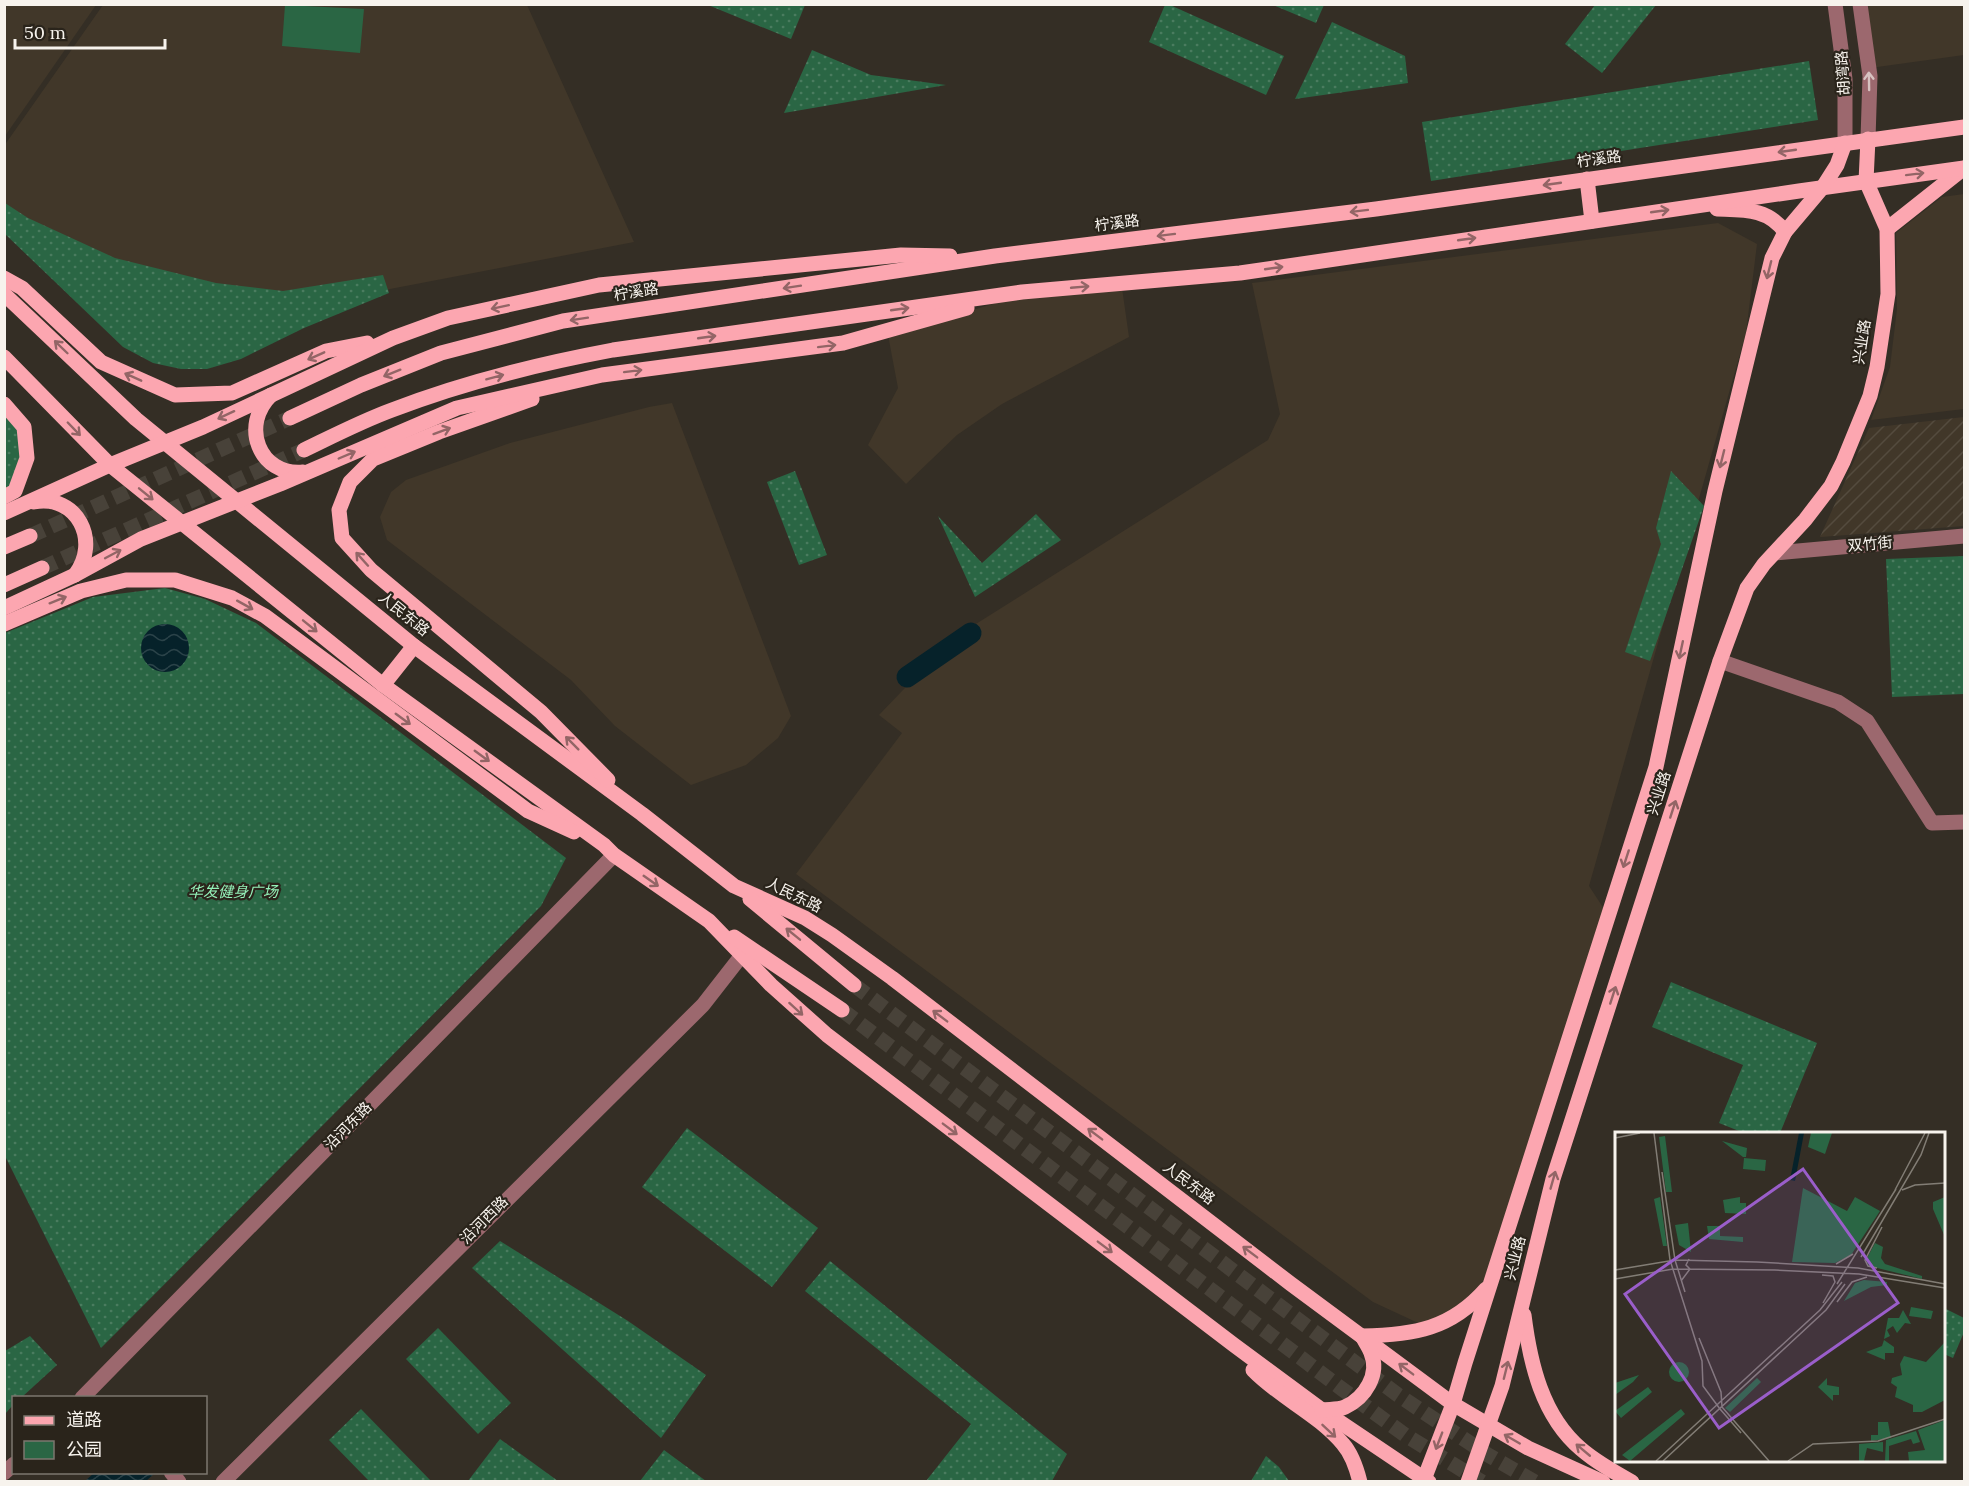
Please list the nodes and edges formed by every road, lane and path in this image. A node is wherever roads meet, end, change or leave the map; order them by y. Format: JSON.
{"nodes":[{"id":1,"x":1835,"y":4,"type":"edge"},
{"id":2,"x":1860,"y":4,"type":"edge"},
{"id":3,"x":1965,"y":127,"type":"edge"},
{"id":4,"x":1868,"y":139,"type":"junction"},
{"id":5,"x":1845,"y":143,"type":"junction"},
{"id":6,"x":1965,"y":168,"type":"edge"},
{"id":7,"x":1587,"y":179,"type":"junction"},
{"id":8,"x":1866,"y":181,"type":"junction"},
{"id":9,"x":1823,"y":187,"type":"junction"},
{"id":10,"x":1687,"y":207,"type":"junction"},
{"id":11,"x":1592,"y":221,"type":"junction"},
{"id":12,"x":1887,"y":229,"type":"junction"},
{"id":13,"x":1785,"y":232,"type":"junction"},
{"id":14,"x":995,"y":256,"type":"junction"},
{"id":15,"x":4,"y":278,"type":"edge"},
{"id":16,"x":1022,"y":292,"type":"junction"},
{"id":17,"x":4,"y":294,"type":"edge"},
{"id":18,"x":393,"y":338,"type":"junction"},
{"id":19,"x":4,"y":357,"type":"edge"},
{"id":20,"x":603,"y":375,"type":"junction"},
{"id":21,"x":273,"y":393,"type":"junction"},
{"id":22,"x":4,"y":404,"type":"edge"},
{"id":23,"x":290,"y":418,"type":"tunnel mouth"},
{"id":24,"x":166,"y":443,"type":"junction"},
{"id":25,"x":304,"y":450,"type":"tunnel mouth"},
{"id":26,"x":110,"y":465,"type":"junction"},
{"id":27,"x":309,"y":471,"type":"junction"},
{"id":28,"x":4,"y":496,"type":"edge"},
{"id":29,"x":235,"y":501,"type":"junction"},
{"id":30,"x":21,"y":505,"type":"junction"},
{"id":31,"x":4,"y":513,"type":"edge"},
{"id":32,"x":182,"y":523,"type":"junction"},
{"id":33,"x":30,"y":536,"type":"tunnel mouth"},
{"id":34,"x":1965,"y":536,"type":"edge"},
{"id":35,"x":4,"y":547,"type":"edge"},
{"id":36,"x":1775,"y":553,"type":"junction"},
{"id":37,"x":42,"y":568,"type":"tunnel mouth"},
{"id":38,"x":75,"y":575,"type":"junction"},
{"id":39,"x":4,"y":585,"type":"edge"},
{"id":40,"x":4,"y":608,"type":"edge"},
{"id":41,"x":4,"y":624,"type":"edge"},
{"id":42,"x":414,"y":646,"type":"junction"},
{"id":43,"x":1720,"y":661,"type":"junction"},
{"id":44,"x":383,"y":685,"type":"junction"},
{"id":45,"x":642,"y":814,"type":"junction"},
{"id":46,"x":1965,"y":822,"type":"edge"},
{"id":47,"x":609,"y":850,"type":"junction"},
{"id":48,"x":734,"y":886,"type":"junction"},
{"id":49,"x":709,"y":921,"type":"junction"},
{"id":50,"x":742,"y":955,"type":"junction"},
{"id":51,"x":854,"y":985,"type":"tunnel mouth"},
{"id":52,"x":842,"y":1010,"type":"tunnel mouth"},
{"id":53,"x":1490,"y":1284,"type":"junction"},
{"id":54,"x":1522,"y":1305,"type":"junction"},
{"id":55,"x":1362,"y":1336,"type":"junction"},
{"id":56,"x":1223,"y":1337,"type":"junction"},
{"id":57,"x":98,"y":1392,"type":"edge"},
{"id":58,"x":1454,"y":1404,"type":"junction"},
{"id":59,"x":1322,"y":1410,"type":"junction"},
{"id":60,"x":1488,"y":1425,"type":"junction"},
{"id":61,"x":1426,"y":1480,"type":"edge"},
{"id":62,"x":223,"y":1482,"type":"edge"},
{"id":63,"x":1360,"y":1482,"type":"edge"},
{"id":64,"x":1468,"y":1482,"type":"edge"},
{"id":65,"x":1603,"y":1482,"type":"edge"},
{"id":66,"x":1632,"y":1482,"type":"edge"}],
"edges":[{"from":1,"to":5,"type":"street","name":"胡湾路"},
{"from":4,"to":2,"type":"street","name":"胡湾路","one_way":true},
{"from":3,"to":4,"type":"main road","name":"柠溪路"},
{"from":4,"to":5,"type":"main road","name":"柠溪路"},
{"from":4,"to":8,"type":"main road","name":"兴业路"},
{"from":5,"to":7,"type":"main road","name":"柠溪路","one_way":true},
{"from":5,"to":9,"type":"main road","name":"兴业路"},
{"from":8,"to":6,"type":"main road","one_way":true},
{"from":6,"to":12,"type":"main road"},
{"from":7,"to":11,"type":"main road"},
{"from":7,"to":14,"type":"main road","name":"柠溪路","one_way":true},
{"from":8,"to":9,"type":"main road"},
{"from":8,"to":12,"type":"main road","name":"兴业路"},
{"from":9,"to":10,"type":"main road"},
{"from":9,"to":13,"type":"main road","name":"兴业路"},
{"from":11,"to":10,"type":"main road","one_way":true},
{"from":10,"to":13,"type":"main road"},
{"from":16,"to":11,"type":"main road","one_way":true},
{"from":12,"to":36,"type":"main road","name":"兴业路"},
{"from":13,"to":53,"type":"main road","name":"兴业路","one_way":true},
{"from":14,"to":18,"type":"main road","one_way":true},
{"from":14,"to":23,"type":"main road","name":"柠溪路","one_way":true},
{"from":18,"to":15,"type":"main road","one_way":true},
{"from":20,"to":16,"type":"main road","one_way":true},
{"from":25,"to":16,"type":"main road","one_way":true},
{"from":24,"to":17,"type":"main road","name":"人民东路","one_way":true},
{"from":18,"to":21,"type":"main road"},
{"from":19,"to":26,"type":"main road","one_way":true},
{"from":27,"to":20,"type":"main road","one_way":true},
{"from":45,"to":20,"type":"main road","one_way":true},
{"from":21,"to":24,"type":"main road","one_way":true},
{"from":21,"to":27,"type":"main road"},
{"from":22,"to":28,"type":"main road"},
{"from":24,"to":26,"type":"main road"},
{"from":24,"to":29,"type":"main road","name":"人民东路"},
{"from":26,"to":30,"type":"main road"},
{"from":26,"to":32,"type":"main road","one_way":true},
{"from":27,"to":29,"type":"main road"},
{"from":29,"to":32,"type":"main road"},
{"from":29,"to":42,"type":"main road","name":"人民东路"},
{"from":30,"to":31,"type":"main road"},
{"from":30,"to":38,"type":"main road"},
{"from":38,"to":32,"type":"main road","one_way":true},
{"from":32,"to":44,"type":"main road","one_way":true},
{"from":33,"to":35,"type":"main road"},
{"from":34,"to":36,"type":"street","name":"双竹街"},
{"from":36,"to":43,"type":"main road","name":"兴业路"},
{"from":37,"to":39,"type":"main road"},
{"from":38,"to":40,"type":"main road"},
{"from":41,"to":47,"type":"main road","one_way":true},
{"from":42,"to":44,"type":"main road"},
{"from":42,"to":45,"type":"main road","name":"人民东路"},
{"from":43,"to":46,"type":"street"},
{"from":54,"to":43,"type":"main road","name":"兴业路","one_way":true},
{"from":44,"to":47,"type":"main road","one_way":true},
{"from":45,"to":48,"type":"main road","name":"人民东路"},
{"from":47,"to":49,"type":"main road","one_way":true},
{"from":47,"to":57,"type":"street","name":"沿河东路"},
{"from":51,"to":48,"type":"main road","one_way":true},
{"from":55,"to":48,"type":"main road","name":"人民东路","one_way":true},
{"from":49,"to":50,"type":"main road"},
{"from":49,"to":52,"type":"main road"},
{"from":50,"to":56,"type":"main road","one_way":true},
{"from":50,"to":62,"type":"street","name":"沿河西路"},
{"from":53,"to":55,"type":"main road"},
{"from":53,"to":58,"type":"main road","name":"兴业路"},
{"from":60,"to":54,"type":"main road","name":"兴业路","one_way":true},
{"from":66,"to":54,"type":"main road","one_way":true},
{"from":58,"to":55,"type":"main road","name":"人民东路","one_way":true},
{"from":55,"to":59,"type":"main road"},
{"from":56,"to":59,"type":"main road"},
{"from":56,"to":63,"type":"main road","one_way":true},
{"from":58,"to":60,"type":"main road","name":"人民东路"},
{"from":58,"to":61,"type":"main road","name":"兴业路","one_way":true},
{"from":59,"to":61,"type":"main road"},
{"from":60,"to":64,"type":"main road","name":"兴业路"},
{"from":65,"to":60,"type":"main road","name":"人民东路","one_way":true}]}
